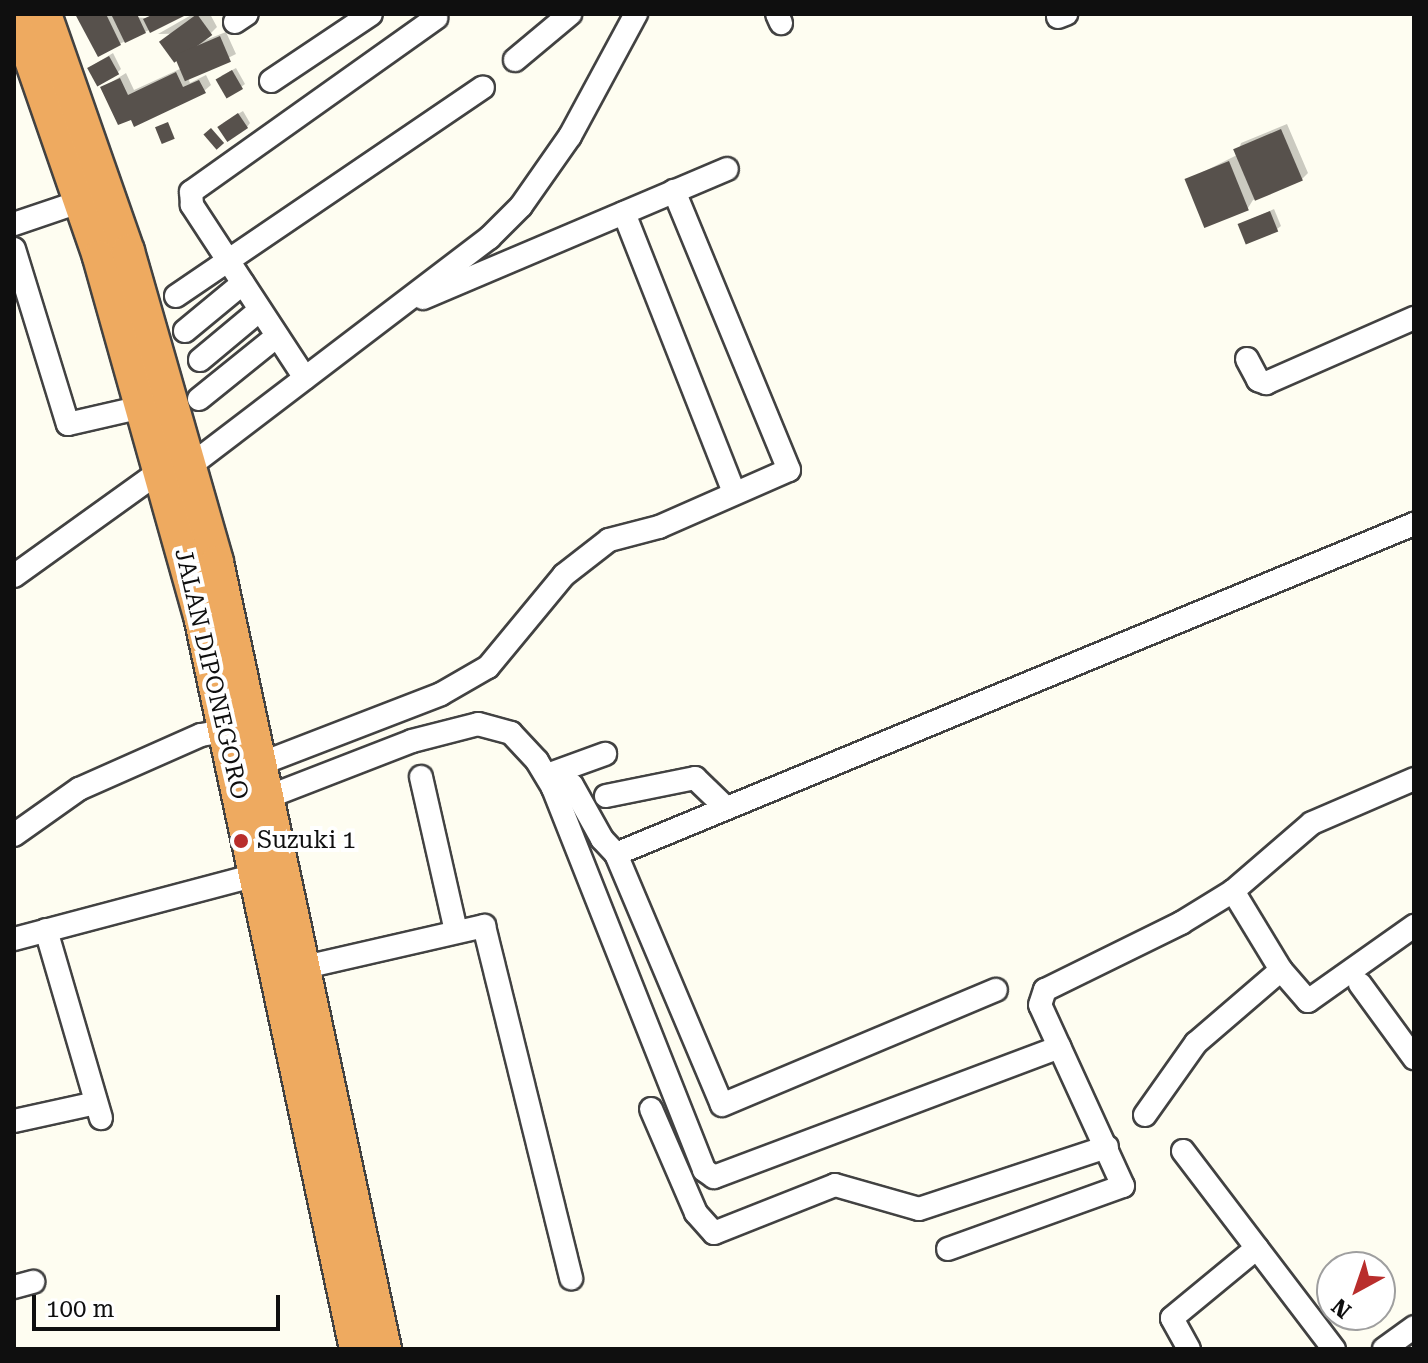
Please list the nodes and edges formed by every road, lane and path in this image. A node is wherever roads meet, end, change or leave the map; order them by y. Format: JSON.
{"nodes":[{"id":1,"x":15,"y":14,"type":"edge"},
{"id":2,"x":45,"y":14,"type":"edge"},
{"id":3,"x":371,"y":14,"type":"edge"},
{"id":4,"x":570,"y":14,"type":"edge"},
{"id":5,"x":636,"y":14,"type":"edge"},
{"id":6,"x":436,"y":18,"type":"dead end"},
{"id":7,"x":515,"y":60,"type":"dead end"},
{"id":8,"x":271,"y":81,"type":"dead end"},
{"id":9,"x":483,"y":87,"type":"dead end"},
{"id":10,"x":727,"y":169,"type":"dead end"},
{"id":11,"x":674,"y":191,"type":"junction"},
{"id":12,"x":79,"y":202,"type":"junction"},
{"id":13,"x":624,"y":213,"type":"junction"},
{"id":14,"x":14,"y":224,"type":"edge"},
{"id":15,"x":14,"y":249,"type":"edge"},
{"id":16,"x":113,"y":254,"type":"junction"},
{"id":17,"x":226,"y":258,"type":"junction"},
{"id":18,"x":243,"y":283,"type":"junction"},
{"id":19,"x":176,"y":296,"type":"dead end"},
{"id":20,"x":260,"y":310,"type":"junction"},
{"id":21,"x":393,"y":311,"type":"junction"},
{"id":22,"x":1414,"y":318,"type":"edge"},
{"id":23,"x":185,"y":331,"type":"dead end"},
{"id":24,"x":277,"y":336,"type":"junction"},
{"id":25,"x":1247,"y":359,"type":"dead end"},
{"id":26,"x":200,"y":360,"type":"dead end"},
{"id":27,"x":305,"y":378,"type":"junction"},
{"id":28,"x":199,"y":399,"type":"dead end"},
{"id":29,"x":142,"y":407,"type":"junction"},
{"id":30,"x":175,"y":468,"type":"junction"},
{"id":31,"x":734,"y":492,"type":"junction"},
{"id":32,"x":1414,"y":524,"type":"edge"},
{"id":33,"x":14,"y":576,"type":"edge"},
{"id":34,"x":228,"y":730,"type":"junction"},
{"id":35,"x":605,"y":754,"type":"dead end"},
{"id":36,"x":249,"y":768,"type":"junction"},
{"id":37,"x":421,"y":777,"type":"dead end"},
{"id":38,"x":1414,"y":779,"type":"edge"},
{"id":39,"x":550,"y":782,"type":"junction"},
{"id":40,"x":606,"y":796,"type":"dead end"},
{"id":41,"x":256,"y":801,"type":"junction"},
{"id":42,"x":725,"y":807,"type":"junction"},
{"id":43,"x":14,"y":835,"type":"edge"},
{"id":44,"x":616,"y":854,"type":"junction"},
{"id":45,"x":270,"y":871,"type":"junction"},
{"id":46,"x":1233,"y":891,"type":"junction"},
{"id":47,"x":46,"y":930,"type":"junction"},
{"id":48,"x":456,"y":931,"type":"junction"},
{"id":49,"x":14,"y":939,"type":"edge"},
{"id":50,"x":1413,"y":940,"type":"edge"},
{"id":51,"x":305,"y":967,"type":"junction"},
{"id":52,"x":1281,"y":970,"type":"junction"},
{"id":53,"x":1360,"y":984,"type":"dead end"},
{"id":54,"x":996,"y":990,"type":"dead end"},
{"id":55,"x":1059,"y":1047,"type":"junction"},
{"id":56,"x":1414,"y":1058,"type":"edge"},
{"id":57,"x":651,"y":1109,"type":"dead end"},
{"id":58,"x":1145,"y":1115,"type":"dead end"},
{"id":59,"x":14,"y":1121,"type":"edge"},
{"id":60,"x":1107,"y":1147,"type":"junction"},
{"id":61,"x":1183,"y":1151,"type":"dead end"},
{"id":62,"x":1257,"y":1248,"type":"junction"},
{"id":63,"x":948,"y":1249,"type":"dead end"},
{"id":64,"x":571,"y":1278,"type":"dead end"},
{"id":65,"x":1414,"y":1327,"type":"edge"},
{"id":66,"x":356,"y":1349,"type":"edge"},
{"id":67,"x":385,"y":1349,"type":"edge"},
{"id":68,"x":1189,"y":1349,"type":"edge"},
{"id":69,"x":1334,"y":1349,"type":"edge"},
{"id":70,"x":1384,"y":1349,"type":"edge"}],
"edges":[{"from":1,"to":12,"type":"highway","name":"JALAN DIPONEGORO"},
{"from":2,"to":16,"type":"highway","name":"JALAN DIPONEGORO"},
{"from":3,"to":8,"type":"street"},
{"from":4,"to":7,"type":"street"},
{"from":5,"to":21,"type":"street"},
{"from":6,"to":17,"type":"street"},
{"from":9,"to":17,"type":"street"},
{"from":10,"to":11,"type":"street"},
{"from":11,"to":13,"type":"street"},
{"from":11,"to":31,"type":"street"},
{"from":12,"to":14,"type":"street"},
{"from":12,"to":16,"type":"highway","name":"JALAN DIPONEGORO"},
{"from":13,"to":21,"type":"street"},
{"from":13,"to":31,"type":"street"},
{"from":15,"to":29,"type":"street"},
{"from":16,"to":29,"type":"highway","name":"JALAN DIPONEGORO"},
{"from":16,"to":30,"type":"highway","name":"JALAN DIPONEGORO"},
{"from":17,"to":18,"type":"street"},
{"from":17,"to":19,"type":"street"},
{"from":18,"to":20,"type":"street"},
{"from":18,"to":23,"type":"street"},
{"from":20,"to":24,"type":"street"},
{"from":20,"to":26,"type":"street"},
{"from":21,"to":27,"type":"street"},
{"from":22,"to":25,"type":"street"},
{"from":24,"to":27,"type":"street"},
{"from":24,"to":28,"type":"street"},
{"from":27,"to":30,"type":"street"},
{"from":29,"to":30,"type":"highway","name":"JALAN DIPONEGORO"},
{"from":30,"to":33,"type":"street"},
{"from":30,"to":34,"type":"highway","name":"JALAN DIPONEGORO"},
{"from":30,"to":36,"type":"highway","name":"JALAN DIPONEGORO"},
{"from":31,"to":36,"type":"street"},
{"from":32,"to":42,"type":"street"},
{"from":34,"to":36,"type":"highway","name":"JALAN DIPONEGORO"},
{"from":34,"to":43,"type":"street"},
{"from":35,"to":39,"type":"street"},
{"from":36,"to":41,"type":"highway","name":"JALAN DIPONEGORO"},
{"from":37,"to":48,"type":"street"},
{"from":38,"to":46,"type":"street"},
{"from":39,"to":41,"type":"street"},
{"from":39,"to":44,"type":"street"},
{"from":39,"to":55,"type":"street"},
{"from":40,"to":42,"type":"street"},
{"from":41,"to":45,"type":"highway","name":"JALAN DIPONEGORO"},
{"from":42,"to":44,"type":"street"},
{"from":44,"to":54,"type":"street"},
{"from":45,"to":47,"type":"street"},
{"from":45,"to":51,"type":"highway","name":"JALAN DIPONEGORO"},
{"from":45,"to":66,"type":"highway","name":"JALAN DIPONEGORO"},
{"from":46,"to":52,"type":"street"},
{"from":46,"to":55,"type":"street"},
{"from":47,"to":49,"type":"street"},
{"from":47,"to":59,"type":"street"},
{"from":48,"to":51,"type":"street"},
{"from":48,"to":64,"type":"street"},
{"from":50,"to":52,"type":"street"},
{"from":51,"to":67,"type":"highway","name":"JALAN DIPONEGORO"},
{"from":52,"to":58,"type":"street"},
{"from":53,"to":56,"type":"street"},
{"from":55,"to":60,"type":"street"},
{"from":57,"to":60,"type":"street"},
{"from":60,"to":63,"type":"street"},
{"from":61,"to":62,"type":"street"},
{"from":62,"to":68,"type":"street"},
{"from":62,"to":69,"type":"street"},
{"from":65,"to":70,"type":"street"}]}
